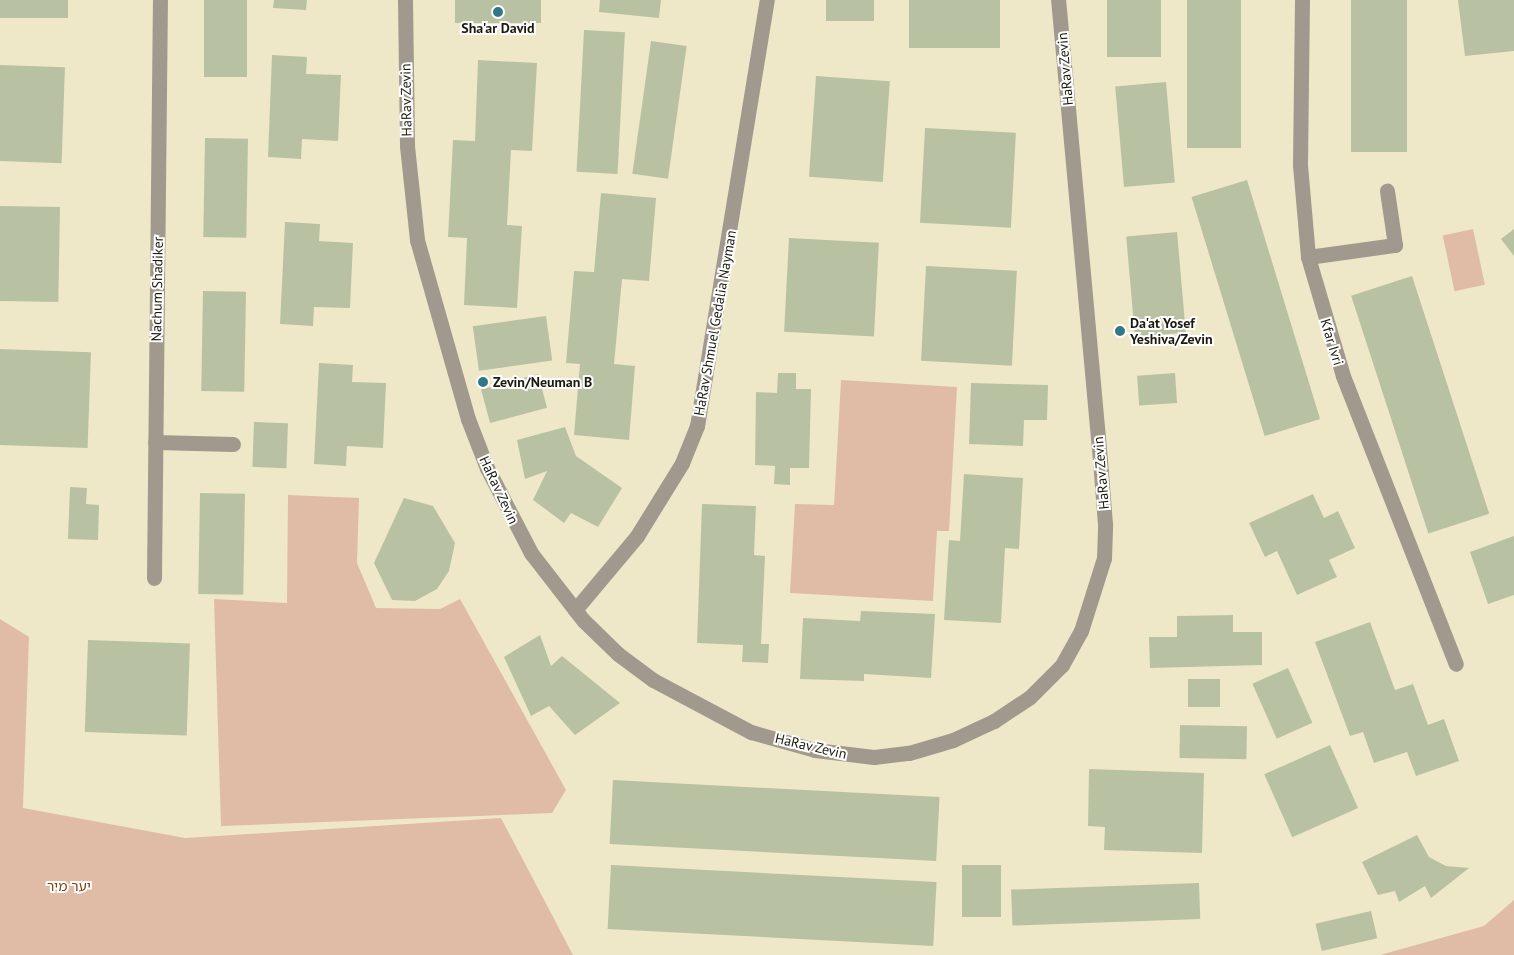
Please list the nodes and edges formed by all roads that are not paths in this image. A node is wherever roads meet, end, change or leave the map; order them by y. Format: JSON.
{"nodes":[{"id":1,"x":160,"y":0,"type":"edge"},
{"id":2,"x":405,"y":0,"type":"edge"},
{"id":3,"x":767,"y":0,"type":"edge"},
{"id":4,"x":1058,"y":0,"type":"edge"},
{"id":5,"x":1302,"y":0,"type":"edge"},
{"id":6,"x":1388,"y":191,"type":"dead end"},
{"id":7,"x":1308,"y":257,"type":"junction"},
{"id":8,"x":155,"y":442,"type":"junction"},
{"id":9,"x":233,"y":444,"type":"dead end"},
{"id":10,"x":154,"y":578,"type":"dead end"},
{"id":11,"x":575,"y":610,"type":"junction"},
{"id":12,"x":1456,"y":664,"type":"dead end"}],
"edges":[{"from":1,"to":8,"type":"street","name":"Nachum Shadiker"},
{"from":2,"to":11,"type":"street","name":"HaRav Zevin"},
{"from":3,"to":11,"type":"street","name":"HaRav Shmuel Gedalia Nayman"},
{"from":4,"to":11,"type":"street","name":"HaRav Zevin"},
{"from":5,"to":7,"type":"street","name":"Kfar Ivri"},
{"from":6,"to":7,"type":"street"},
{"from":7,"to":12,"type":"street","name":"Kfar Ivri"},
{"from":8,"to":9,"type":"street"},
{"from":8,"to":10,"type":"street","name":"Nachum Shadiker"}]}
